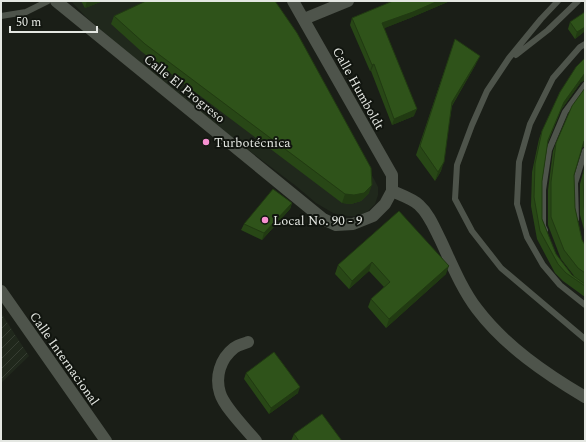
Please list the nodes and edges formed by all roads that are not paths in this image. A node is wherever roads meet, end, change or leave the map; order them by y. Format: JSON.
{"nodes":[{"id":1,"x":48,"y":1,"type":"edge"},
{"id":2,"x":56,"y":1,"type":"edge"},
{"id":3,"x":293,"y":1,"type":"edge"},
{"id":4,"x":348,"y":1,"type":"edge"},
{"id":5,"x":558,"y":1,"type":"edge"},
{"id":6,"x":578,"y":1,"type":"edge"},
{"id":7,"x":1,"y":16,"type":"edge"},
{"id":8,"x":304,"y":19,"type":"junction"},
{"id":9,"x":585,"y":44,"type":"edge"},
{"id":10,"x":508,"y":60,"type":"junction"},
{"id":11,"x":585,"y":85,"type":"edge"},
{"id":12,"x":585,"y":151,"type":"edge"},
{"id":13,"x":392,"y":191,"type":"junction"},
{"id":14,"x":578,"y":224,"type":"edge"},
{"id":15,"x":549,"y":240,"type":"edge"},
{"id":16,"x":1,"y":292,"type":"edge"},
{"id":17,"x":585,"y":304,"type":"edge"},
{"id":18,"x":585,"y":340,"type":"edge"},
{"id":19,"x":248,"y":342,"type":"dead end"},
{"id":20,"x":585,"y":397,"type":"edge"},
{"id":21,"x":106,"y":441,"type":"edge"},
{"id":22,"x":256,"y":441,"type":"edge"}],
"edges":[{"from":1,"to":7,"type":"lane"},
{"from":2,"to":13,"type":"street","name":"Calle El Progreso"},
{"from":3,"to":8,"type":"street","name":"Calle Humboldt"},
{"from":4,"to":8,"type":"street"},
{"from":5,"to":10,"type":"lane"},
{"from":6,"to":10,"type":"lane"},
{"from":8,"to":13,"type":"street","name":"Calle Humboldt"},
{"from":9,"to":17,"type":"lane"},
{"from":10,"to":18,"type":"lane"},
{"from":11,"to":15,"type":"lane"},
{"from":12,"to":14,"type":"lane"},
{"from":13,"to":20,"type":"street"},
{"from":16,"to":21,"type":"street","name":"Calle Internacional"},
{"from":19,"to":22,"type":"street"}]}
